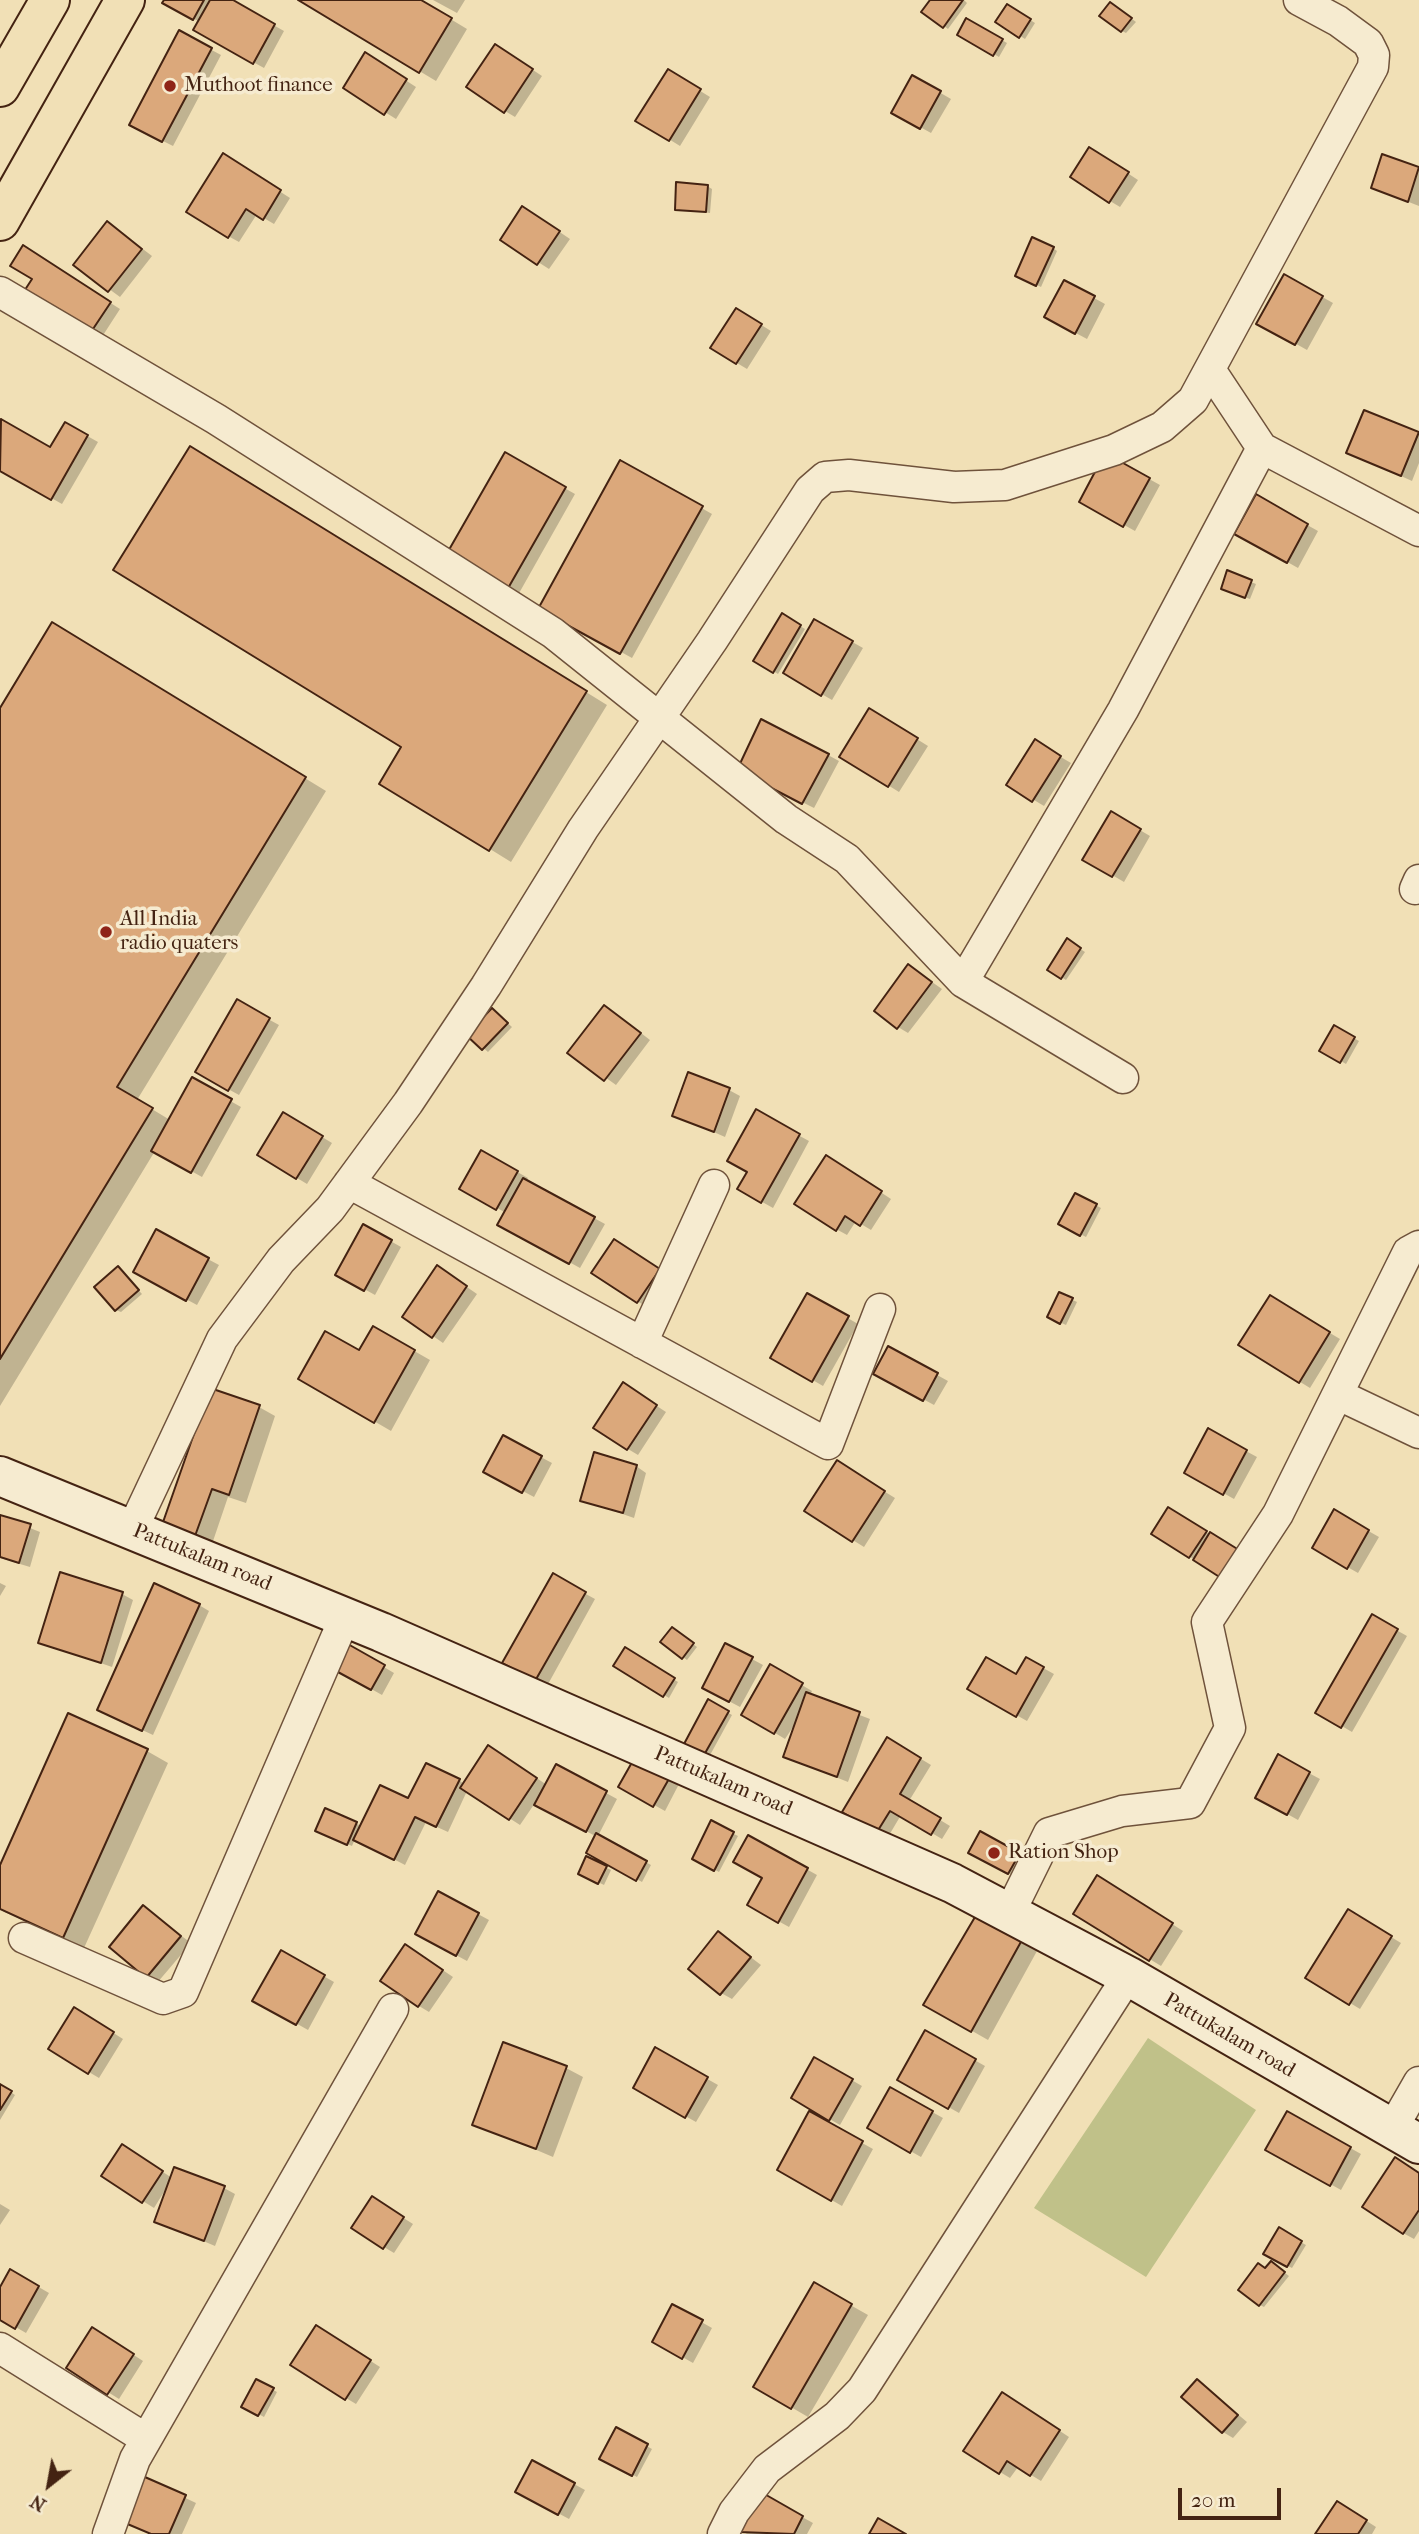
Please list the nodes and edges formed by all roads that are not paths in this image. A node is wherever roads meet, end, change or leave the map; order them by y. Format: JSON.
{"nodes":[{"id":1,"x":125,"y":0,"type":"edge"},
{"id":2,"x":1299,"y":0,"type":"edge"},
{"id":3,"x":38,"y":4,"type":"edge"},
{"id":4,"x":0,"y":88,"type":"edge"},
{"id":5,"x":0,"y":221,"type":"edge"},
{"id":6,"x":0,"y":292,"type":"edge"},
{"id":7,"x":1211,"y":371,"type":"junction"},
{"id":8,"x":1262,"y":449,"type":"junction"},
{"id":9,"x":1419,"y":531,"type":"edge"},
{"id":10,"x":659,"y":717,"type":"junction"},
{"id":11,"x":963,"y":982,"type":"junction"},
{"id":12,"x":1123,"y":1078,"type":"dead end"},
{"id":13,"x":349,"y":1183,"type":"junction"},
{"id":14,"x":715,"y":1185,"type":"dead end"},
{"id":15,"x":1419,"y":1246,"type":"edge"},
{"id":16,"x":880,"y":1309,"type":"dead end"},
{"id":17,"x":642,"y":1343,"type":"junction"},
{"id":18,"x":1339,"y":1395,"type":"junction"},
{"id":19,"x":1419,"y":1433,"type":"edge"},
{"id":20,"x":0,"y":1476,"type":"edge"},
{"id":21,"x":132,"y":1530,"type":"junction"},
{"id":22,"x":345,"y":1617,"type":"junction"},
{"id":23,"x":1009,"y":1914,"type":"junction"},
{"id":24,"x":24,"y":1938,"type":"dead end"},
{"id":25,"x":1128,"y":1976,"type":"junction"},
{"id":26,"x":393,"y":2008,"type":"dead end"},
{"id":27,"x":1419,"y":2082,"type":"edge"},
{"id":28,"x":1406,"y":2137,"type":"edge"},
{"id":29,"x":0,"y":2348,"type":"edge"},
{"id":30,"x":146,"y":2440,"type":"junction"},
{"id":31,"x":108,"y":2534,"type":"edge"},
{"id":32,"x":723,"y":2534,"type":"edge"}],
"edges":[{"from":1,"to":5,"type":"highway"},
{"from":2,"to":7,"type":"street"},
{"from":3,"to":4,"type":"highway"},
{"from":6,"to":10,"type":"street"},
{"from":7,"to":8,"type":"street"},
{"from":7,"to":10,"type":"street"},
{"from":8,"to":9,"type":"street"},
{"from":8,"to":11,"type":"street"},
{"from":10,"to":11,"type":"street"},
{"from":10,"to":13,"type":"street"},
{"from":11,"to":12,"type":"street"},
{"from":13,"to":17,"type":"street"},
{"from":13,"to":21,"type":"street"},
{"from":14,"to":17,"type":"street"},
{"from":15,"to":18,"type":"street"},
{"from":16,"to":17,"type":"street"},
{"from":18,"to":19,"type":"street"},
{"from":18,"to":23,"type":"street"},
{"from":20,"to":21,"type":"main road","name":"Pattukalam road"},
{"from":21,"to":22,"type":"main road","name":"Pattukalam road"},
{"from":22,"to":23,"type":"main road","name":"Pattukalam road"},
{"from":22,"to":24,"type":"street"},
{"from":23,"to":25,"type":"main road","name":"Pattukalam road"},
{"from":25,"to":28,"type":"main road","name":"Pattukalam road"},
{"from":25,"to":32,"type":"street"},
{"from":26,"to":30,"type":"street"},
{"from":27,"to":28,"type":"street"},
{"from":29,"to":30,"type":"street"},
{"from":30,"to":31,"type":"street"}]}
